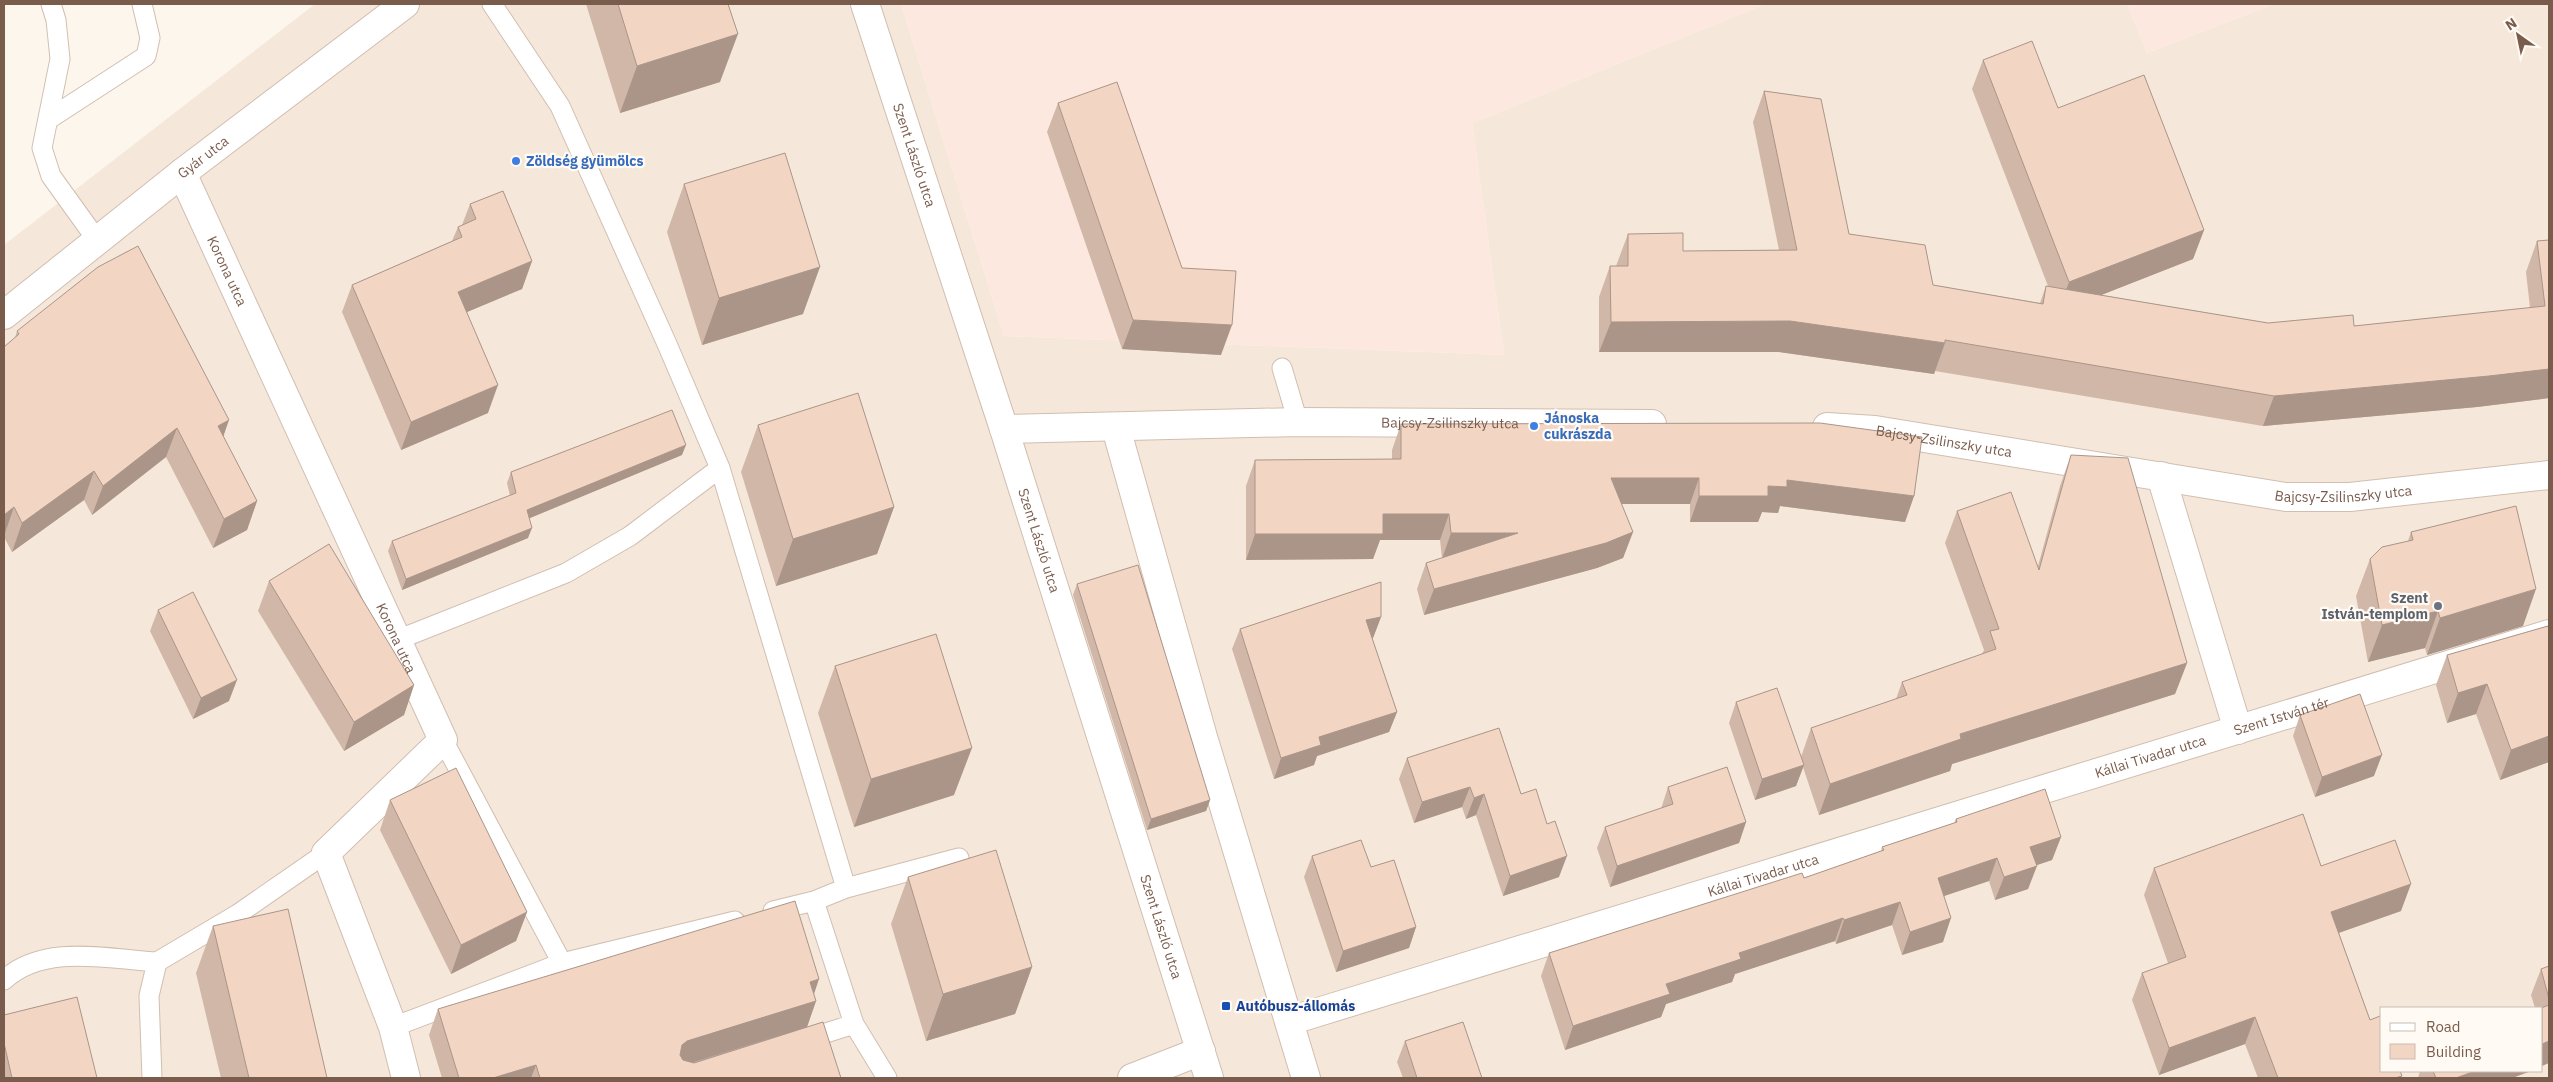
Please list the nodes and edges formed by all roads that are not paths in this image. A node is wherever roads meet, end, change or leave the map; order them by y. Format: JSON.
{"nodes":[{"id":1,"x":51,"y":4,"type":"edge"},
{"id":2,"x":142,"y":4,"type":"edge"},
{"id":3,"x":405,"y":4,"type":"edge"},
{"id":4,"x":492,"y":4,"type":"edge"},
{"id":5,"x":865,"y":4,"type":"edge"},
{"id":6,"x":49,"y":119,"type":"junction"},
{"id":7,"x":182,"y":173,"type":"junction"},
{"id":8,"x":97,"y":240,"type":"junction"},
{"id":9,"x":4,"y":315,"type":"edge"},
{"id":10,"x":1282,"y":368,"type":"dead end"},
{"id":11,"x":1298,"y":422,"type":"junction"},
{"id":12,"x":1680,"y":424,"type":"edge"},
{"id":13,"x":1798,"y":425,"type":"edge"},
{"id":14,"x":1116,"y":428,"type":"junction"},
{"id":15,"x":1004,"y":429,"type":"junction"},
{"id":16,"x":720,"y":468,"type":"junction"},
{"id":17,"x":2549,"y":475,"type":"edge"},
{"id":18,"x":2161,"y":476,"type":"junction"},
{"id":19,"x":2549,"y":634,"type":"edge"},
{"id":20,"x":397,"y":640,"type":"junction"},
{"id":21,"x":2238,"y":730,"type":"junction"},
{"id":22,"x":443,"y":740,"type":"junction"},
{"id":23,"x":326,"y":853,"type":"junction"},
{"id":24,"x":959,"y":858,"type":"dead end"},
{"id":25,"x":846,"y":888,"type":"junction"},
{"id":26,"x":814,"y":901,"type":"junction"},
{"id":27,"x":157,"y":962,"type":"junction"},
{"id":28,"x":562,"y":963,"type":"junction"},
{"id":29,"x":4,"y":980,"type":"edge"},
{"id":30,"x":1289,"y":1021,"type":"junction"},
{"id":31,"x":854,"y":1024,"type":"junction"},
{"id":32,"x":393,"y":1027,"type":"junction"},
{"id":33,"x":790,"y":1044,"type":"edge"},
{"id":34,"x":1201,"y":1050,"type":"junction"},
{"id":35,"x":152,"y":1078,"type":"edge"},
{"id":36,"x":406,"y":1078,"type":"edge"},
{"id":37,"x":887,"y":1078,"type":"edge"},
{"id":38,"x":1132,"y":1078,"type":"edge"},
{"id":39,"x":1209,"y":1078,"type":"edge"},
{"id":40,"x":1306,"y":1078,"type":"edge"}],
"edges":[{"from":1,"to":6,"type":"lane"},
{"from":2,"to":6,"type":"lane"},
{"from":3,"to":7,"type":"street","name":"Gyár utca"},
{"from":4,"to":16,"type":"lane"},
{"from":5,"to":15,"type":"street","name":"Szent László utca"},
{"from":6,"to":8,"type":"lane"},
{"from":7,"to":8,"type":"street","name":"Gyár utca"},
{"from":7,"to":20,"type":"street","name":"Korona utca"},
{"from":8,"to":9,"type":"street","name":"Gyár utca"},
{"from":10,"to":11,"type":"lane"},
{"from":11,"to":12,"type":"street","name":"Bajcsy-Zsilinszky utca"},
{"from":11,"to":14,"type":"street","name":"Bajcsy-Zsilinszky utca"},
{"from":13,"to":18,"type":"street","name":"Bajcsy-Zsilinszky utca"},
{"from":14,"to":15,"type":"street","name":"Bajcsy-Zsilinszky utca"},
{"from":14,"to":30,"type":"street"},
{"from":15,"to":34,"type":"street","name":"Szent László utca"},
{"from":16,"to":20,"type":"lane"},
{"from":16,"to":25,"type":"lane"},
{"from":17,"to":18,"type":"street","name":"Bajcsy-Zsilinszky utca"},
{"from":18,"to":21,"type":"street","name":"Szent István tér"},
{"from":19,"to":21,"type":"street","name":"Szent István tér"},
{"from":20,"to":22,"type":"street","name":"Korona utca"},
{"from":21,"to":30,"type":"street","name":"Kállai Tivadar utca"},
{"from":22,"to":23,"type":"street"},
{"from":22,"to":28,"type":"lane"},
{"from":23,"to":27,"type":"lane"},
{"from":23,"to":32,"type":"street"},
{"from":24,"to":25,"type":"lane"},
{"from":25,"to":26,"type":"lane"},
{"from":26,"to":28,"type":"lane"},
{"from":26,"to":31,"type":"lane"},
{"from":27,"to":29,"type":"lane"},
{"from":27,"to":35,"type":"lane"},
{"from":28,"to":32,"type":"lane"},
{"from":30,"to":40,"type":"street"},
{"from":31,"to":33,"type":"lane"},
{"from":31,"to":37,"type":"lane"},
{"from":32,"to":36,"type":"street"},
{"from":34,"to":38,"type":"street"},
{"from":34,"to":39,"type":"street","name":"Szent László utca"}]}
